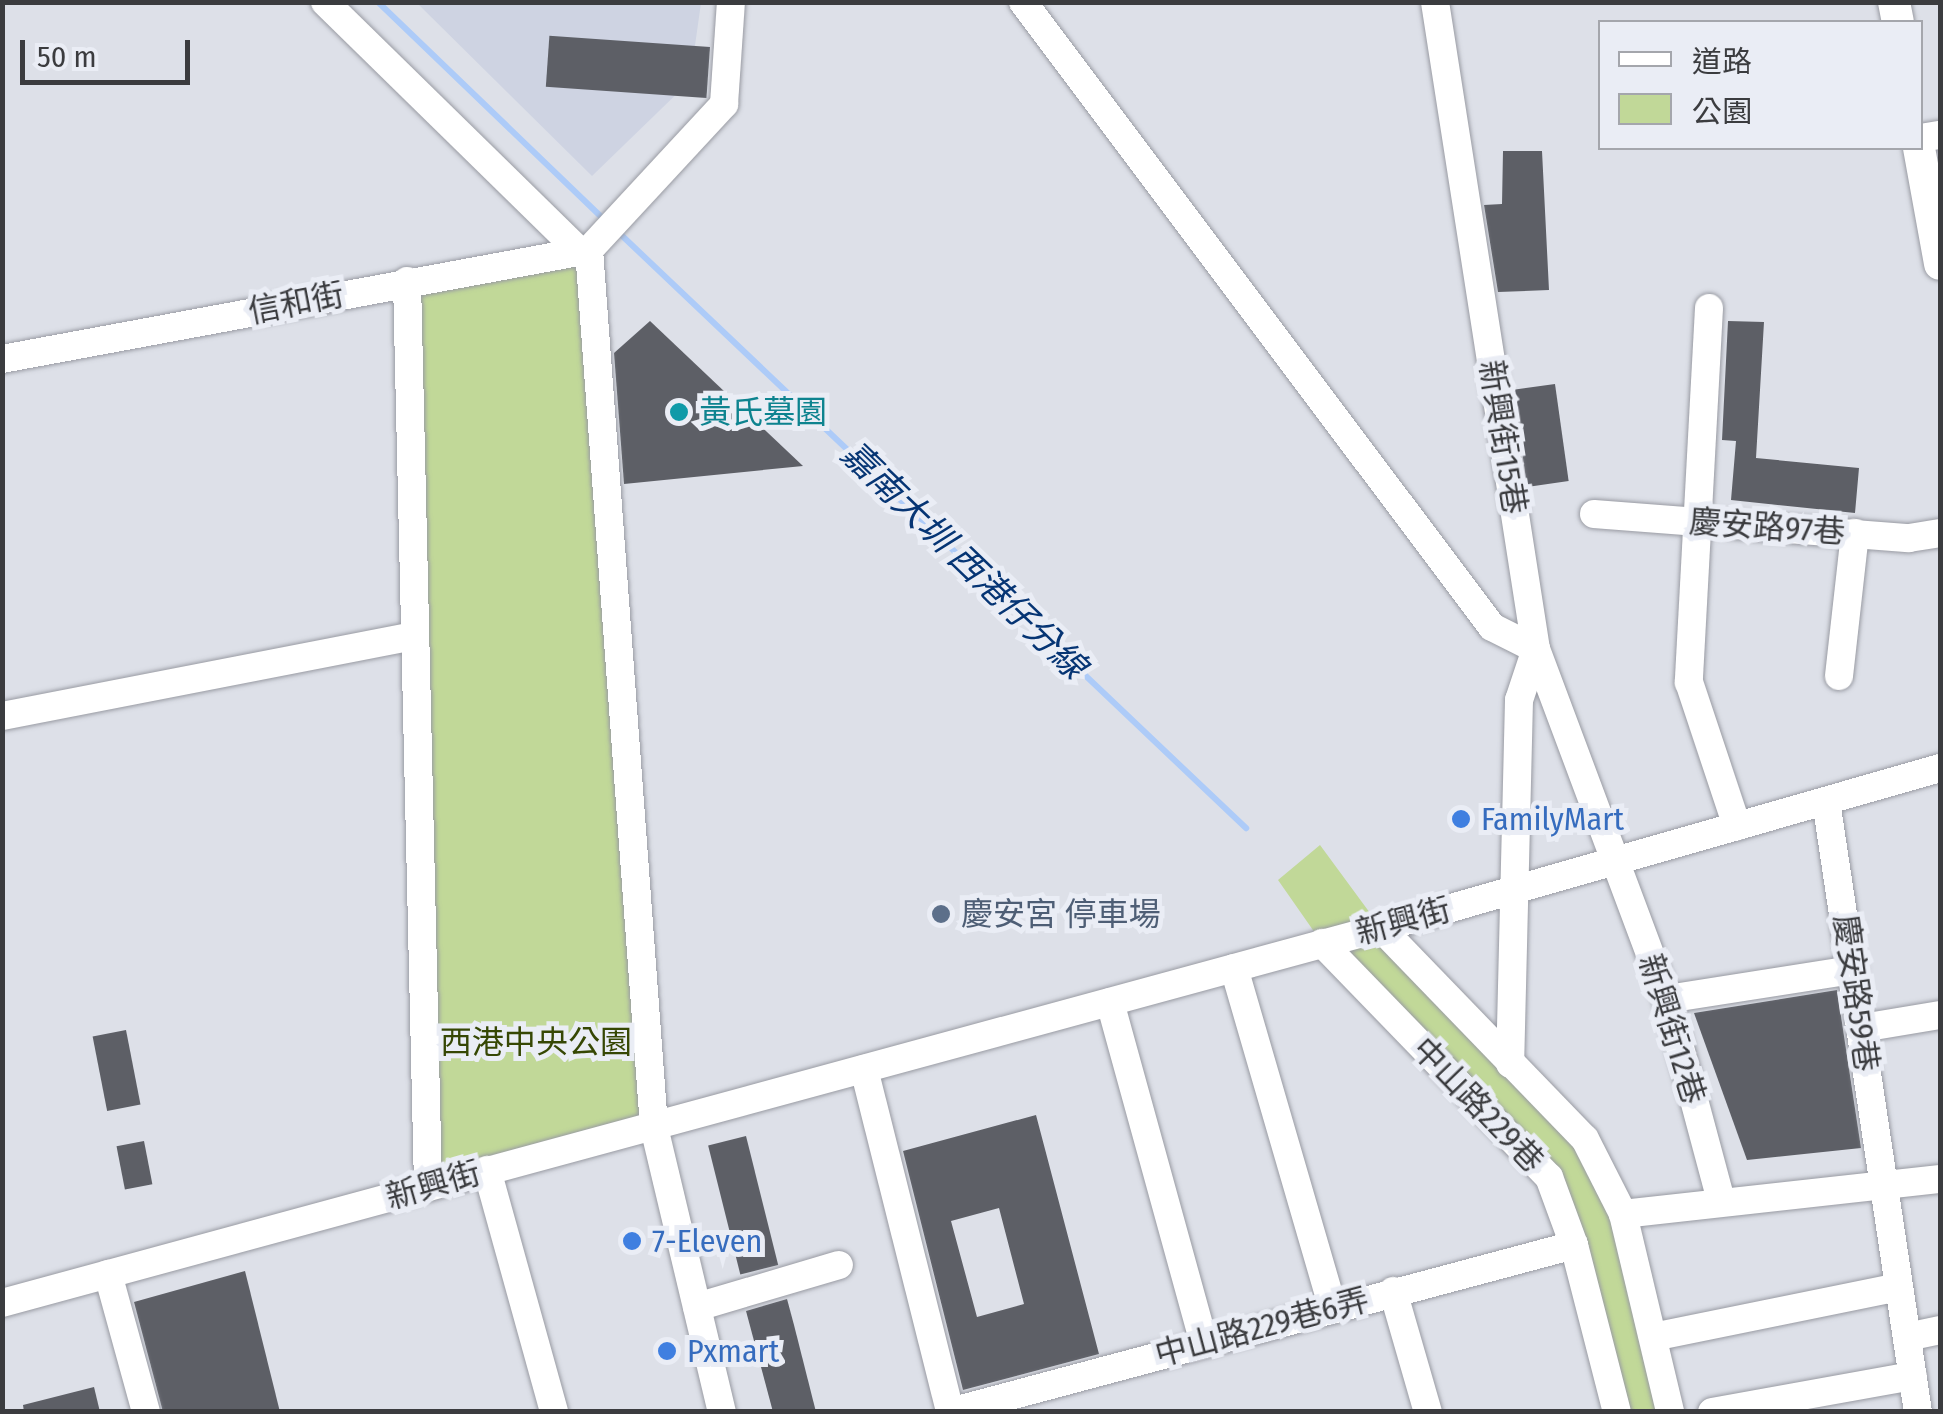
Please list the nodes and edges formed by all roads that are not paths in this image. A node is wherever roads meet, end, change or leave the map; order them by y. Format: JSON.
{"nodes":[{"id":1,"x":325,"y":2,"type":"edge"},
{"id":2,"x":730,"y":2,"type":"edge"},
{"id":3,"x":1024,"y":2,"type":"edge"},
{"id":4,"x":1435,"y":2,"type":"edge"},
{"id":5,"x":1920,"y":150,"type":"edge"},
{"id":6,"x":582,"y":248,"type":"junction"},
{"id":7,"x":1940,"y":264,"type":"edge"},
{"id":8,"x":407,"y":281,"type":"junction"},
{"id":9,"x":1709,"y":308,"type":"dead end"},
{"id":10,"x":2,"y":359,"type":"edge"},
{"id":11,"x":1594,"y":514,"type":"dead end"},
{"id":12,"x":1698,"y":522,"type":"junction"},
{"id":13,"x":1940,"y":533,"type":"edge"},
{"id":14,"x":1855,"y":534,"type":"junction"},
{"id":15,"x":414,"y":636,"type":"junction"},
{"id":16,"x":1536,"y":649,"type":"junction"},
{"id":17,"x":1839,"y":676,"type":"dead end"},
{"id":18,"x":2,"y":716,"type":"edge"},
{"id":19,"x":1940,"y":768,"type":"edge"},
{"id":20,"x":1826,"y":801,"type":"junction"},
{"id":21,"x":1738,"y":826,"type":"junction"},
{"id":22,"x":1614,"y":860,"type":"junction"},
{"id":23,"x":1516,"y":890,"type":"junction"},
{"id":24,"x":1381,"y":928,"type":"junction"},
{"id":25,"x":1322,"y":943,"type":"junction"},
{"id":26,"x":1234,"y":968,"type":"junction"},
{"id":27,"x":1853,"y":970,"type":"junction"},
{"id":28,"x":1667,"y":999,"type":"junction"},
{"id":29,"x":1110,"y":1002,"type":"junction"},
{"id":30,"x":1940,"y":1016,"type":"edge"},
{"id":31,"x":1862,"y":1028,"type":"junction"},
{"id":32,"x":1510,"y":1064,"type":"junction"},
{"id":33,"x":864,"y":1069,"type":"junction"},
{"id":34,"x":654,"y":1127,"type":"junction"},
{"id":35,"x":486,"y":1170,"type":"junction"},
{"id":36,"x":1940,"y":1179,"type":"edge"},
{"id":37,"x":1883,"y":1184,"type":"junction"},
{"id":38,"x":428,"y":1187,"type":"junction"},
{"id":39,"x":1722,"y":1201,"type":"junction"},
{"id":40,"x":1623,"y":1214,"type":"junction"},
{"id":41,"x":1574,"y":1244,"type":"junction"},
{"id":42,"x":839,"y":1264,"type":"dead end"},
{"id":43,"x":108,"y":1274,"type":"junction"},
{"id":44,"x":1900,"y":1287,"type":"junction"},
{"id":45,"x":1393,"y":1292,"type":"junction"},
{"id":46,"x":2,"y":1303,"type":"edge"},
{"id":47,"x":697,"y":1307,"type":"junction"},
{"id":48,"x":1334,"y":1309,"type":"junction"},
{"id":49,"x":1940,"y":1330,"type":"edge"},
{"id":50,"x":1654,"y":1337,"type":"junction"},
{"id":51,"x":1908,"y":1337,"type":"junction"},
{"id":52,"x":1204,"y":1344,"type":"junction"},
{"id":53,"x":1913,"y":1376,"type":"junction"},
{"id":54,"x":146,"y":1412,"type":"edge"},
{"id":55,"x":554,"y":1412,"type":"edge"},
{"id":56,"x":722,"y":1412,"type":"edge"},
{"id":57,"x":950,"y":1412,"type":"edge"},
{"id":58,"x":1428,"y":1412,"type":"edge"},
{"id":59,"x":1617,"y":1412,"type":"edge"},
{"id":60,"x":1670,"y":1412,"type":"edge"},
{"id":61,"x":1712,"y":1412,"type":"edge"},
{"id":62,"x":1918,"y":1412,"type":"edge"}],
"edges":[{"from":1,"to":6,"type":"street"},
{"from":2,"to":6,"type":"street"},
{"from":3,"to":16,"type":"street"},
{"from":4,"to":16,"type":"street","name":"新興街15巷"},
{"from":5,"to":7,"type":"main road"},
{"from":6,"to":8,"type":"street","name":"信和街"},
{"from":6,"to":34,"type":"street"},
{"from":8,"to":10,"type":"street","name":"信和街"},
{"from":8,"to":15,"type":"street"},
{"from":9,"to":12,"type":"street"},
{"from":11,"to":12,"type":"street","name":"慶安路97巷"},
{"from":12,"to":14,"type":"street","name":"慶安路97巷"},
{"from":12,"to":21,"type":"street"},
{"from":13,"to":14,"type":"street","name":"慶安路97巷"},
{"from":14,"to":17,"type":"street"},
{"from":15,"to":18,"type":"street"},
{"from":15,"to":38,"type":"street"},
{"from":16,"to":22,"type":"street","name":"新興街15巷"},
{"from":16,"to":23,"type":"street"},
{"from":19,"to":20,"type":"street","name":"新興街"},
{"from":20,"to":21,"type":"street","name":"新興街"},
{"from":20,"to":27,"type":"street","name":"慶安路59巷"},
{"from":21,"to":22,"type":"street","name":"新興街"},
{"from":22,"to":23,"type":"street","name":"新興街"},
{"from":22,"to":28,"type":"street","name":"新興街12巷"},
{"from":23,"to":24,"type":"street","name":"新興街"},
{"from":23,"to":32,"type":"street"},
{"from":24,"to":25,"type":"street","name":"新興街"},
{"from":24,"to":32,"type":"street"},
{"from":25,"to":26,"type":"street","name":"新興街"},
{"from":25,"to":41,"type":"street","name":"中山路229巷"},
{"from":26,"to":29,"type":"street","name":"新興街"},
{"from":26,"to":48,"type":"street"},
{"from":27,"to":28,"type":"street"},
{"from":27,"to":31,"type":"street","name":"慶安路59巷"},
{"from":28,"to":39,"type":"street","name":"新興街12巷"},
{"from":29,"to":33,"type":"street","name":"新興街"},
{"from":29,"to":52,"type":"street"},
{"from":30,"to":31,"type":"street"},
{"from":31,"to":37,"type":"street","name":"慶安路59巷"},
{"from":32,"to":40,"type":"street"},
{"from":33,"to":34,"type":"street","name":"新興街"},
{"from":33,"to":57,"type":"street"},
{"from":34,"to":35,"type":"street","name":"新興街"},
{"from":34,"to":47,"type":"street"},
{"from":35,"to":38,"type":"street","name":"新興街"},
{"from":35,"to":55,"type":"street"},
{"from":36,"to":37,"type":"street"},
{"from":37,"to":39,"type":"street"},
{"from":37,"to":44,"type":"street","name":"慶安路59巷"},
{"from":38,"to":43,"type":"street","name":"新興街"},
{"from":39,"to":40,"type":"street"},
{"from":40,"to":50,"type":"street"},
{"from":41,"to":45,"type":"street","name":"中山路229巷6弄"},
{"from":41,"to":59,"type":"street","name":"中山路229巷"},
{"from":42,"to":47,"type":"street"},
{"from":43,"to":46,"type":"street","name":"新興街"},
{"from":43,"to":54,"type":"street"},
{"from":44,"to":50,"type":"street"},
{"from":44,"to":51,"type":"street","name":"慶安路59巷"},
{"from":45,"to":48,"type":"street","name":"中山路229巷6弄"},
{"from":45,"to":58,"type":"street"},
{"from":47,"to":56,"type":"street"},
{"from":48,"to":52,"type":"street","name":"中山路229巷6弄"},
{"from":49,"to":51,"type":"street"},
{"from":50,"to":60,"type":"street"},
{"from":51,"to":53,"type":"street","name":"慶安路59巷"},
{"from":52,"to":57,"type":"street","name":"中山路229巷6弄"},
{"from":53,"to":61,"type":"street"},
{"from":53,"to":62,"type":"street","name":"慶安路59巷"}]}
